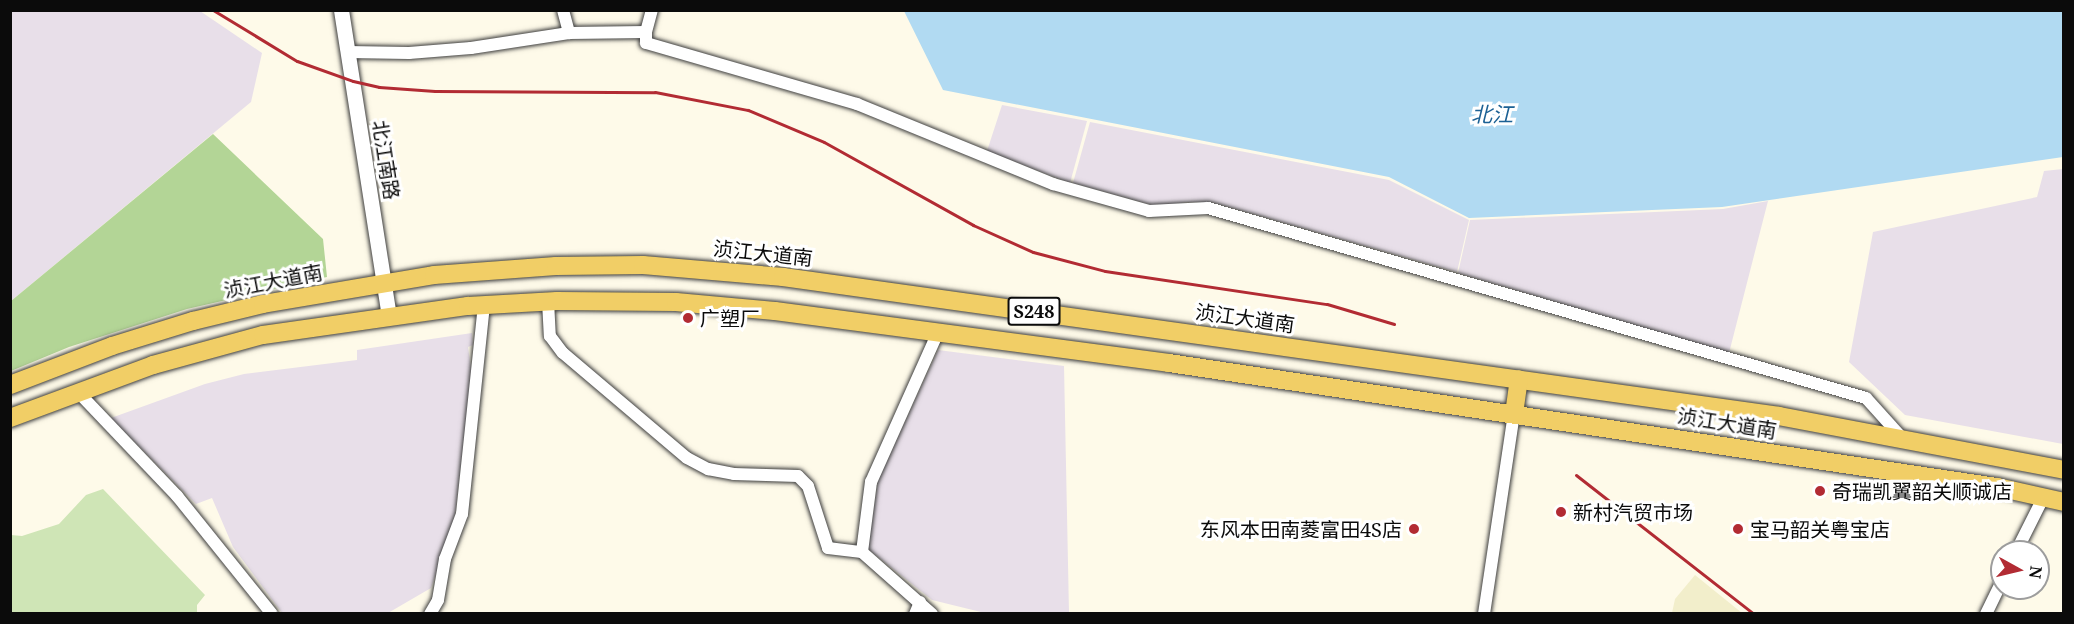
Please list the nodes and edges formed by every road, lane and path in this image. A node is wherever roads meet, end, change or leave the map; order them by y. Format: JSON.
{"nodes":[{"id":1,"x":341,"y":10,"type":"edge"},
{"id":2,"x":563,"y":10,"type":"edge"},
{"id":3,"x":652,"y":10,"type":"edge"},
{"id":4,"x":646,"y":32,"type":"junction"},
{"id":5,"x":569,"y":33,"type":"junction"},
{"id":6,"x":348,"y":52,"type":"junction"},
{"id":7,"x":384,"y":284,"type":"junction"},
{"id":8,"x":548,"y":301,"type":"junction"},
{"id":9,"x":484,"y":305,"type":"junction"},
{"id":10,"x":389,"y":316,"type":"junction"},
{"id":11,"x":938,"y":332,"type":"junction"},
{"id":12,"x":1519,"y":379,"type":"junction"},
{"id":13,"x":10,"y":385,"type":"edge"},
{"id":14,"x":78,"y":392,"type":"junction"},
{"id":15,"x":1514,"y":414,"type":"junction"},
{"id":16,"x":10,"y":418,"type":"edge"},
{"id":17,"x":1902,"y":438,"type":"junction"},
{"id":18,"x":2064,"y":470,"type":"edge"},
{"id":19,"x":1898,"y":472,"type":"junction"},
{"id":20,"x":2043,"y":498,"type":"junction"},
{"id":21,"x":2064,"y":502,"type":"edge"},
{"id":22,"x":2022,"y":540,"type":"edge"},
{"id":23,"x":862,"y":552,"type":"junction"},
{"id":24,"x":1993,"y":600,"type":"edge"},
{"id":25,"x":917,"y":608,"type":"edge"},
{"id":26,"x":272,"y":614,"type":"edge"},
{"id":27,"x":430,"y":614,"type":"edge"},
{"id":28,"x":932,"y":614,"type":"edge"},
{"id":29,"x":1484,"y":614,"type":"edge"},
{"id":30,"x":1986,"y":614,"type":"edge"}],
"edges":[{"from":1,"to":6,"type":"street","name":"北江南路"},
{"from":2,"to":5,"type":"street"},
{"from":3,"to":4,"type":"street"},
{"from":4,"to":5,"type":"street"},
{"from":4,"to":17,"type":"street"},
{"from":5,"to":6,"type":"street"},
{"from":6,"to":7,"type":"street","name":"北江南路"},
{"from":7,"to":10,"type":"street","name":"北江南路"},
{"from":7,"to":12,"type":"main road","name":"浈江大道南","number":"S248"},
{"from":7,"to":13,"type":"main road","name":"浈江大道南","number":"S248"},
{"from":8,"to":9,"type":"main road","name":"浈江大道南","number":"S248"},
{"from":8,"to":11,"type":"main road","name":"浈江大道南","number":"S248"},
{"from":8,"to":23,"type":"street"},
{"from":9,"to":10,"type":"main road","name":"浈江大道南","number":"S248"},
{"from":9,"to":27,"type":"street"},
{"from":10,"to":14,"type":"main road","name":"浈江大道南","number":"S248"},
{"from":11,"to":15,"type":"main road","name":"浈江大道南","number":"S248"},
{"from":11,"to":23,"type":"street"},
{"from":12,"to":15,"type":"main road"},
{"from":12,"to":17,"type":"main road","name":"浈江大道南","number":"S248"},
{"from":14,"to":16,"type":"main road","name":"浈江大道南","number":"S248"},
{"from":14,"to":26,"type":"street"},
{"from":15,"to":19,"type":"main road","name":"浈江大道南","number":"S248"},
{"from":15,"to":29,"type":"street"},
{"from":17,"to":18,"type":"main road","name":"浈江大道南","number":"S248"},
{"from":17,"to":19,"type":"main road"},
{"from":19,"to":20,"type":"main road","name":"浈江大道南","number":"S248"},
{"from":20,"to":21,"type":"main road","name":"浈江大道南","number":"S248"},
{"from":20,"to":22,"type":"street"},
{"from":23,"to":25,"type":"street"},
{"from":24,"to":30,"type":"street"},
{"from":25,"to":28,"type":"street"}]}
